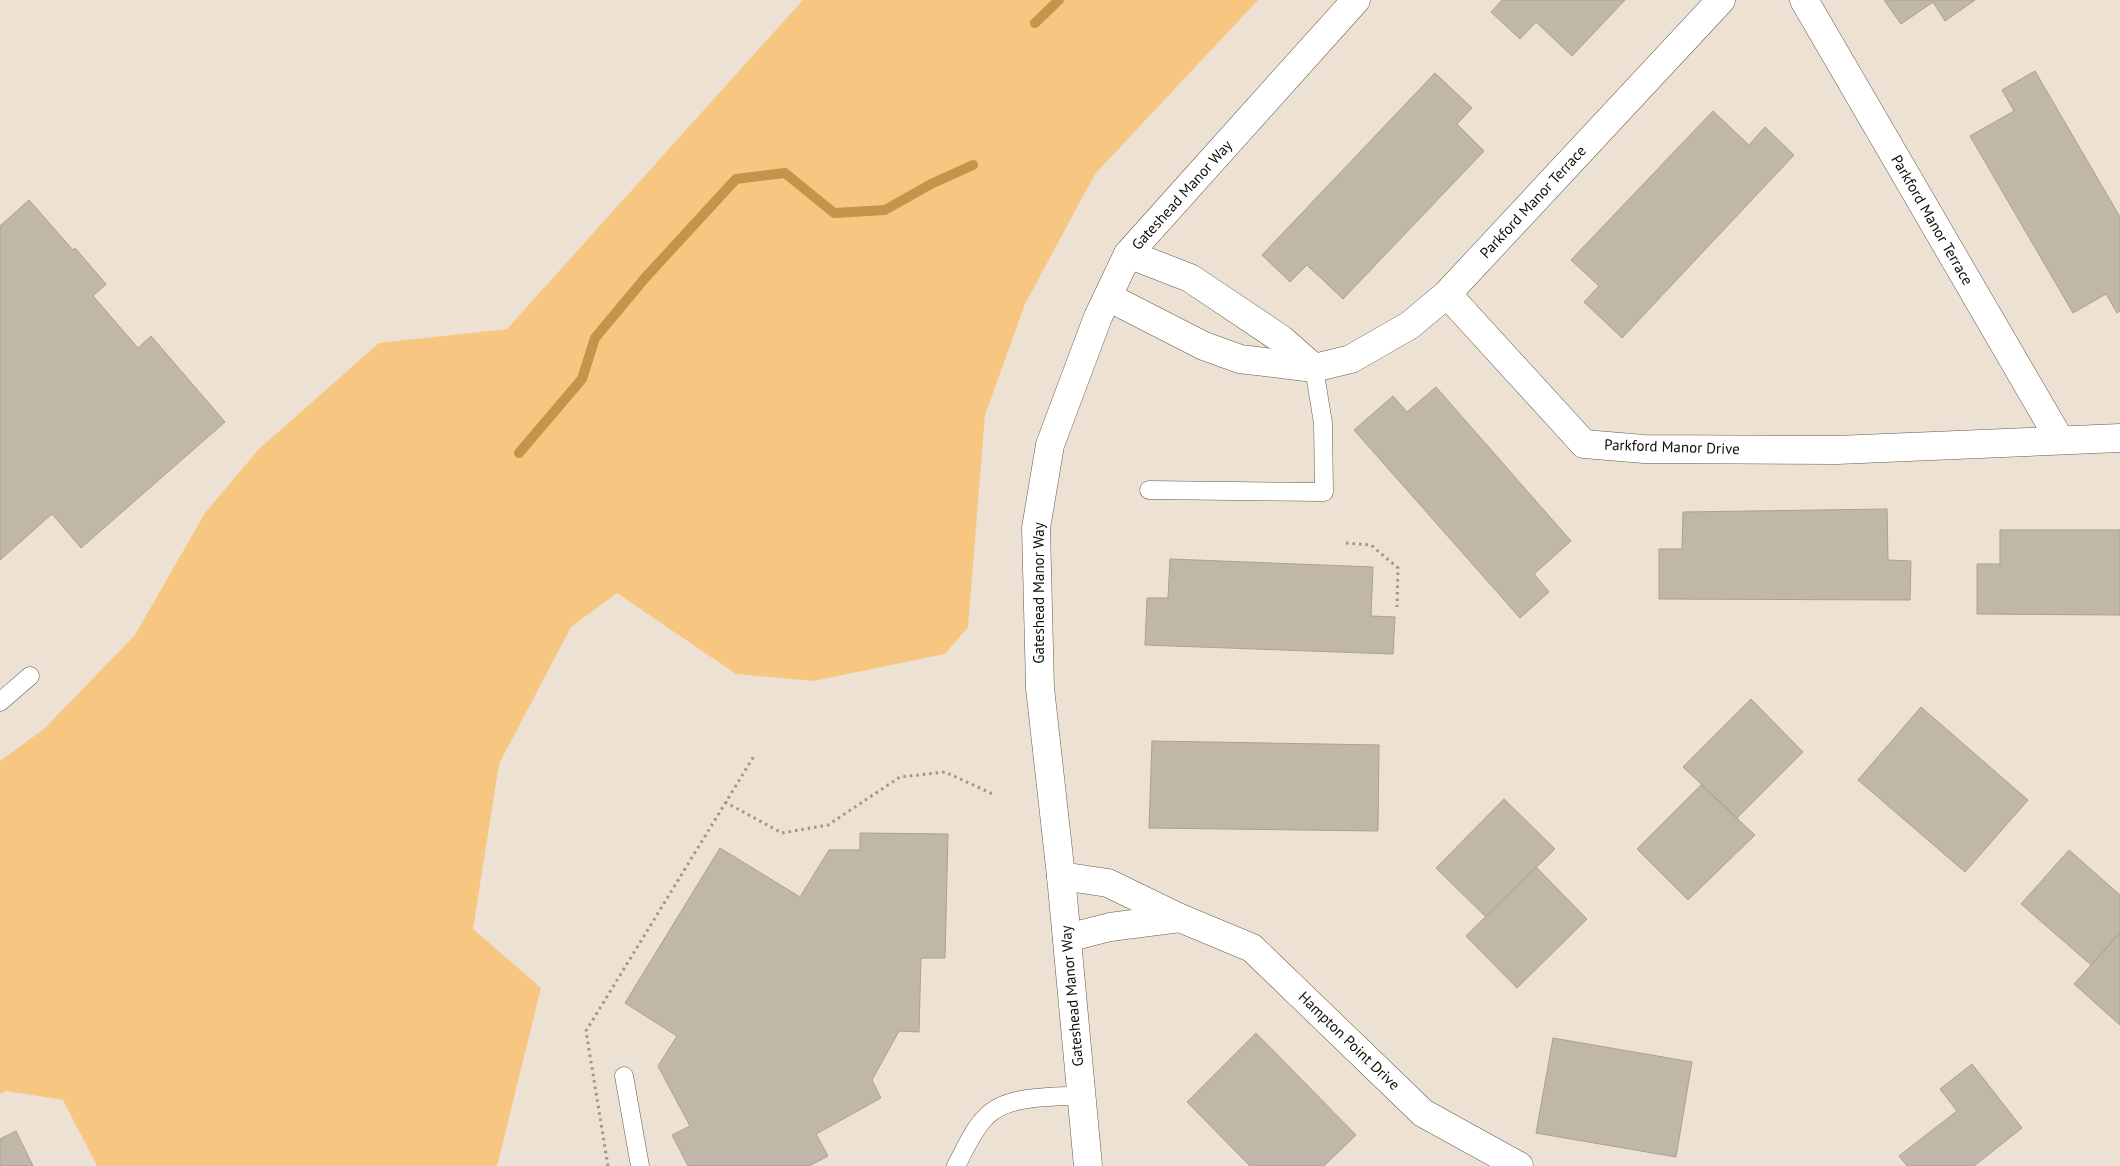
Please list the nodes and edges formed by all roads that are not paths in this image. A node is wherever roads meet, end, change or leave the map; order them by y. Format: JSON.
{"nodes":[{"id":1,"x":1356,"y":0,"type":"edge"},
{"id":2,"x":1721,"y":0,"type":"edge"},
{"id":3,"x":1804,"y":0,"type":"edge"},
{"id":4,"x":1128,"y":254,"type":"junction"},
{"id":5,"x":1447,"y":294,"type":"junction"},
{"id":6,"x":1108,"y":297,"type":"junction"},
{"id":7,"x":1314,"y":368,"type":"junction"},
{"id":8,"x":2120,"y":438,"type":"edge"},
{"id":9,"x":2060,"y":440,"type":"junction"},
{"id":10,"x":1149,"y":490,"type":"dead end"},
{"id":11,"x":30,"y":676,"type":"dead end"},
{"id":12,"x":0,"y":702,"type":"edge"},
{"id":13,"x":1061,"y":876,"type":"junction"},
{"id":14,"x":1180,"y":918,"type":"junction"},
{"id":15,"x":1067,"y":938,"type":"junction"},
{"id":16,"x":624,"y":1076,"type":"dead end"},
{"id":17,"x":1082,"y":1095,"type":"junction"},
{"id":18,"x":640,"y":1166,"type":"edge"},
{"id":19,"x":956,"y":1166,"type":"edge"},
{"id":20,"x":1088,"y":1166,"type":"edge"},
{"id":21,"x":1519,"y":1166,"type":"edge"}],
"edges":[{"from":1,"to":4,"type":"street","name":"Gateshead Manor Way"},
{"from":2,"to":5,"type":"street","name":"Parkford Manor Terrace"},
{"from":3,"to":9,"type":"street","name":"Parkford Manor Terrace"},
{"from":4,"to":6,"type":"street","name":"Gateshead Manor Way"},
{"from":4,"to":7,"type":"street"},
{"from":5,"to":7,"type":"street"},
{"from":5,"to":9,"type":"street","name":"Parkford Manor Drive"},
{"from":6,"to":7,"type":"street"},
{"from":6,"to":13,"type":"street","name":"Gateshead Manor Way"},
{"from":7,"to":10,"type":"lane"},
{"from":8,"to":9,"type":"street","name":"Parkford Manor Drive"},
{"from":11,"to":12,"type":"lane"},
{"from":13,"to":14,"type":"street","name":"Hampton Point Drive"},
{"from":13,"to":15,"type":"street","name":"Gateshead Manor Way"},
{"from":14,"to":15,"type":"street","name":"Hampton Point Drive"},
{"from":14,"to":21,"type":"street","name":"Hampton Point Drive"},
{"from":15,"to":17,"type":"street","name":"Gateshead Manor Way"},
{"from":16,"to":18,"type":"lane"},
{"from":17,"to":19,"type":"lane"},
{"from":17,"to":20,"type":"street","name":"Gateshead Manor Way"}]}
